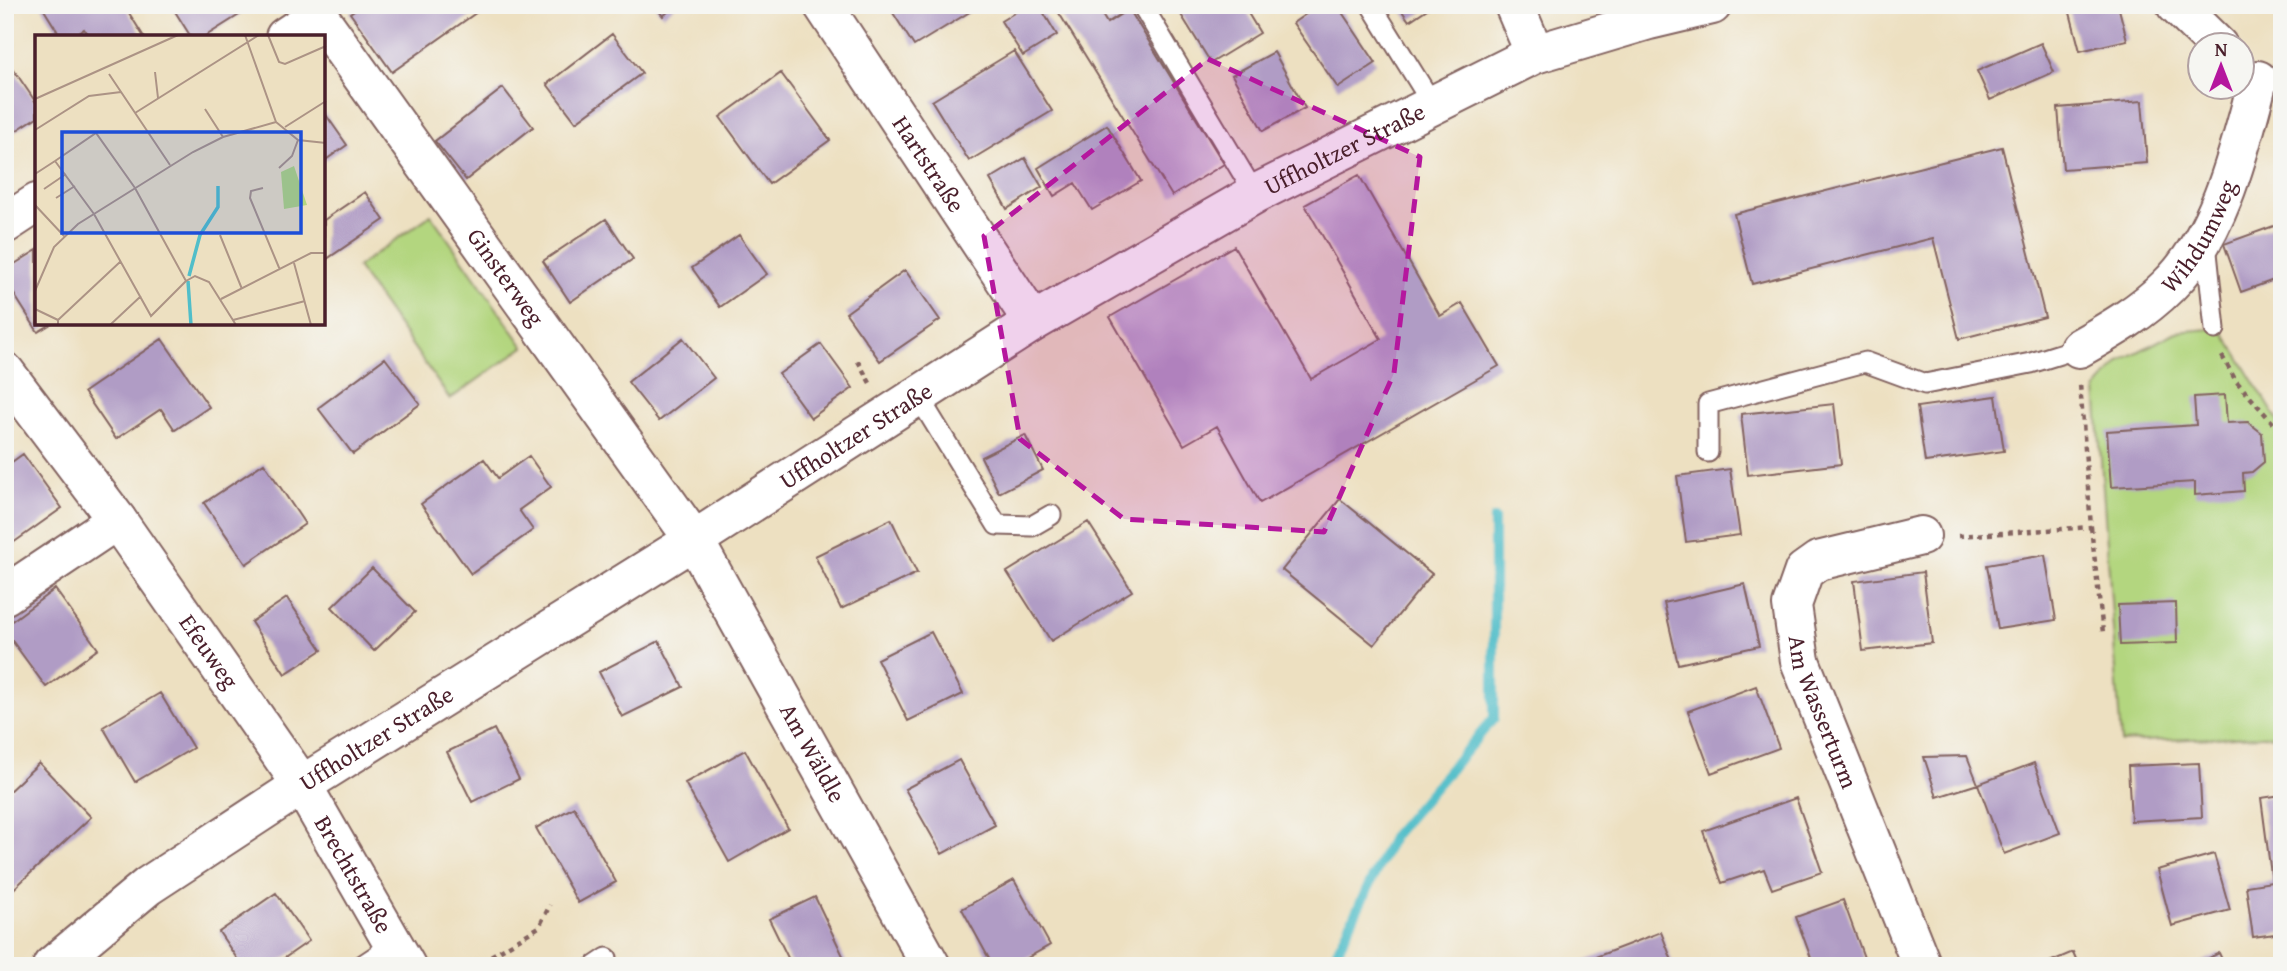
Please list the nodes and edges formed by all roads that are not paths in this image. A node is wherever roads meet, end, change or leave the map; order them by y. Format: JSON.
{"nodes":[{"id":1,"x":823,"y":5,"type":"edge"},
{"id":2,"x":1142,"y":5,"type":"edge"},
{"id":3,"x":1371,"y":5,"type":"edge"},
{"id":4,"x":1514,"y":5,"type":"edge"},
{"id":5,"x":1712,"y":5,"type":"edge"},
{"id":6,"x":2176,"y":5,"type":"edge"},
{"id":7,"x":2204,"y":32,"type":"edge"},
{"id":8,"x":288,"y":35,"type":"edge"},
{"id":9,"x":1535,"y":54,"type":"junction"},
{"id":10,"x":2260,"y":79,"type":"edge"},
{"id":11,"x":1433,"y":104,"type":"junction"},
{"id":12,"x":1255,"y":194,"type":"junction"},
{"id":13,"x":35,"y":204,"type":"edge"},
{"id":14,"x":5,"y":224,"type":"edge"},
{"id":15,"x":2205,"y":234,"type":"junction"},
{"id":16,"x":1033,"y":323,"type":"junction"},
{"id":17,"x":2215,"y":329,"type":"road end"},
{"id":18,"x":2080,"y":348,"type":"joint"},
{"id":19,"x":5,"y":372,"type":"edge"},
{"id":20,"x":918,"y":396,"type":"junction"},
{"id":21,"x":18,"y":412,"type":"edge"},
{"id":22,"x":1708,"y":453,"type":"dead end"},
{"id":23,"x":1051,"y":515,"type":"dead end"},
{"id":24,"x":117,"y":520,"type":"junction"},
{"id":25,"x":1921,"y":536,"type":"road end"},
{"id":26,"x":694,"y":540,"type":"junction"},
{"id":27,"x":5,"y":595,"type":"edge"},
{"id":28,"x":302,"y":785,"type":"junction"},
{"id":29,"x":400,"y":955,"type":"edge"},
{"id":30,"x":52,"y":966,"type":"edge"},
{"id":31,"x":361,"y":966,"type":"edge"},
{"id":32,"x":931,"y":966,"type":"edge"},
{"id":33,"x":1922,"y":966,"type":"edge"}],
"edges":[{"from":1,"to":16,"type":"street","name":"Hartstraße"},
{"from":2,"to":12,"type":"lane"},
{"from":3,"to":11,"type":"lane"},
{"from":4,"to":9,"type":"street"},
{"from":5,"to":9,"type":"street","name":"Uffholtzer Straße"},
{"from":6,"to":7,"type":"street"},
{"from":8,"to":26,"type":"street","name":"Ginsterweg"},
{"from":9,"to":11,"type":"street","name":"Uffholtzer Straße"},
{"from":10,"to":15,"type":"street","name":"Wihdumweg"},
{"from":11,"to":12,"type":"street","name":"Uffholtzer Straße"},
{"from":12,"to":16,"type":"street","name":"Uffholtzer Straße"},
{"from":13,"to":14,"type":"street"},
{"from":15,"to":17,"type":"lane"},
{"from":15,"to":18,"type":"street","name":"Wihdumweg"},
{"from":16,"to":20,"type":"street","name":"Uffholtzer Straße"},
{"from":18,"to":22,"type":"lane"},
{"from":19,"to":21,"type":"street","name":"Efeuweg"},
{"from":20,"to":23,"type":"lane"},
{"from":20,"to":26,"type":"street","name":"Uffholtzer Straße"},
{"from":21,"to":24,"type":"street","name":"Efeuweg"},
{"from":24,"to":27,"type":"street"},
{"from":24,"to":28,"type":"street","name":"Efeuweg"},
{"from":25,"to":33,"type":"street","name":"Am Wasserturm"},
{"from":26,"to":28,"type":"street","name":"Uffholtzer Straße"},
{"from":26,"to":32,"type":"street","name":"Am Wäldle"},
{"from":28,"to":29,"type":"street","name":"Brechtstraße"},
{"from":28,"to":30,"type":"street","name":"Uffholtzer Straße"},
{"from":29,"to":31,"type":"lane"}]}
